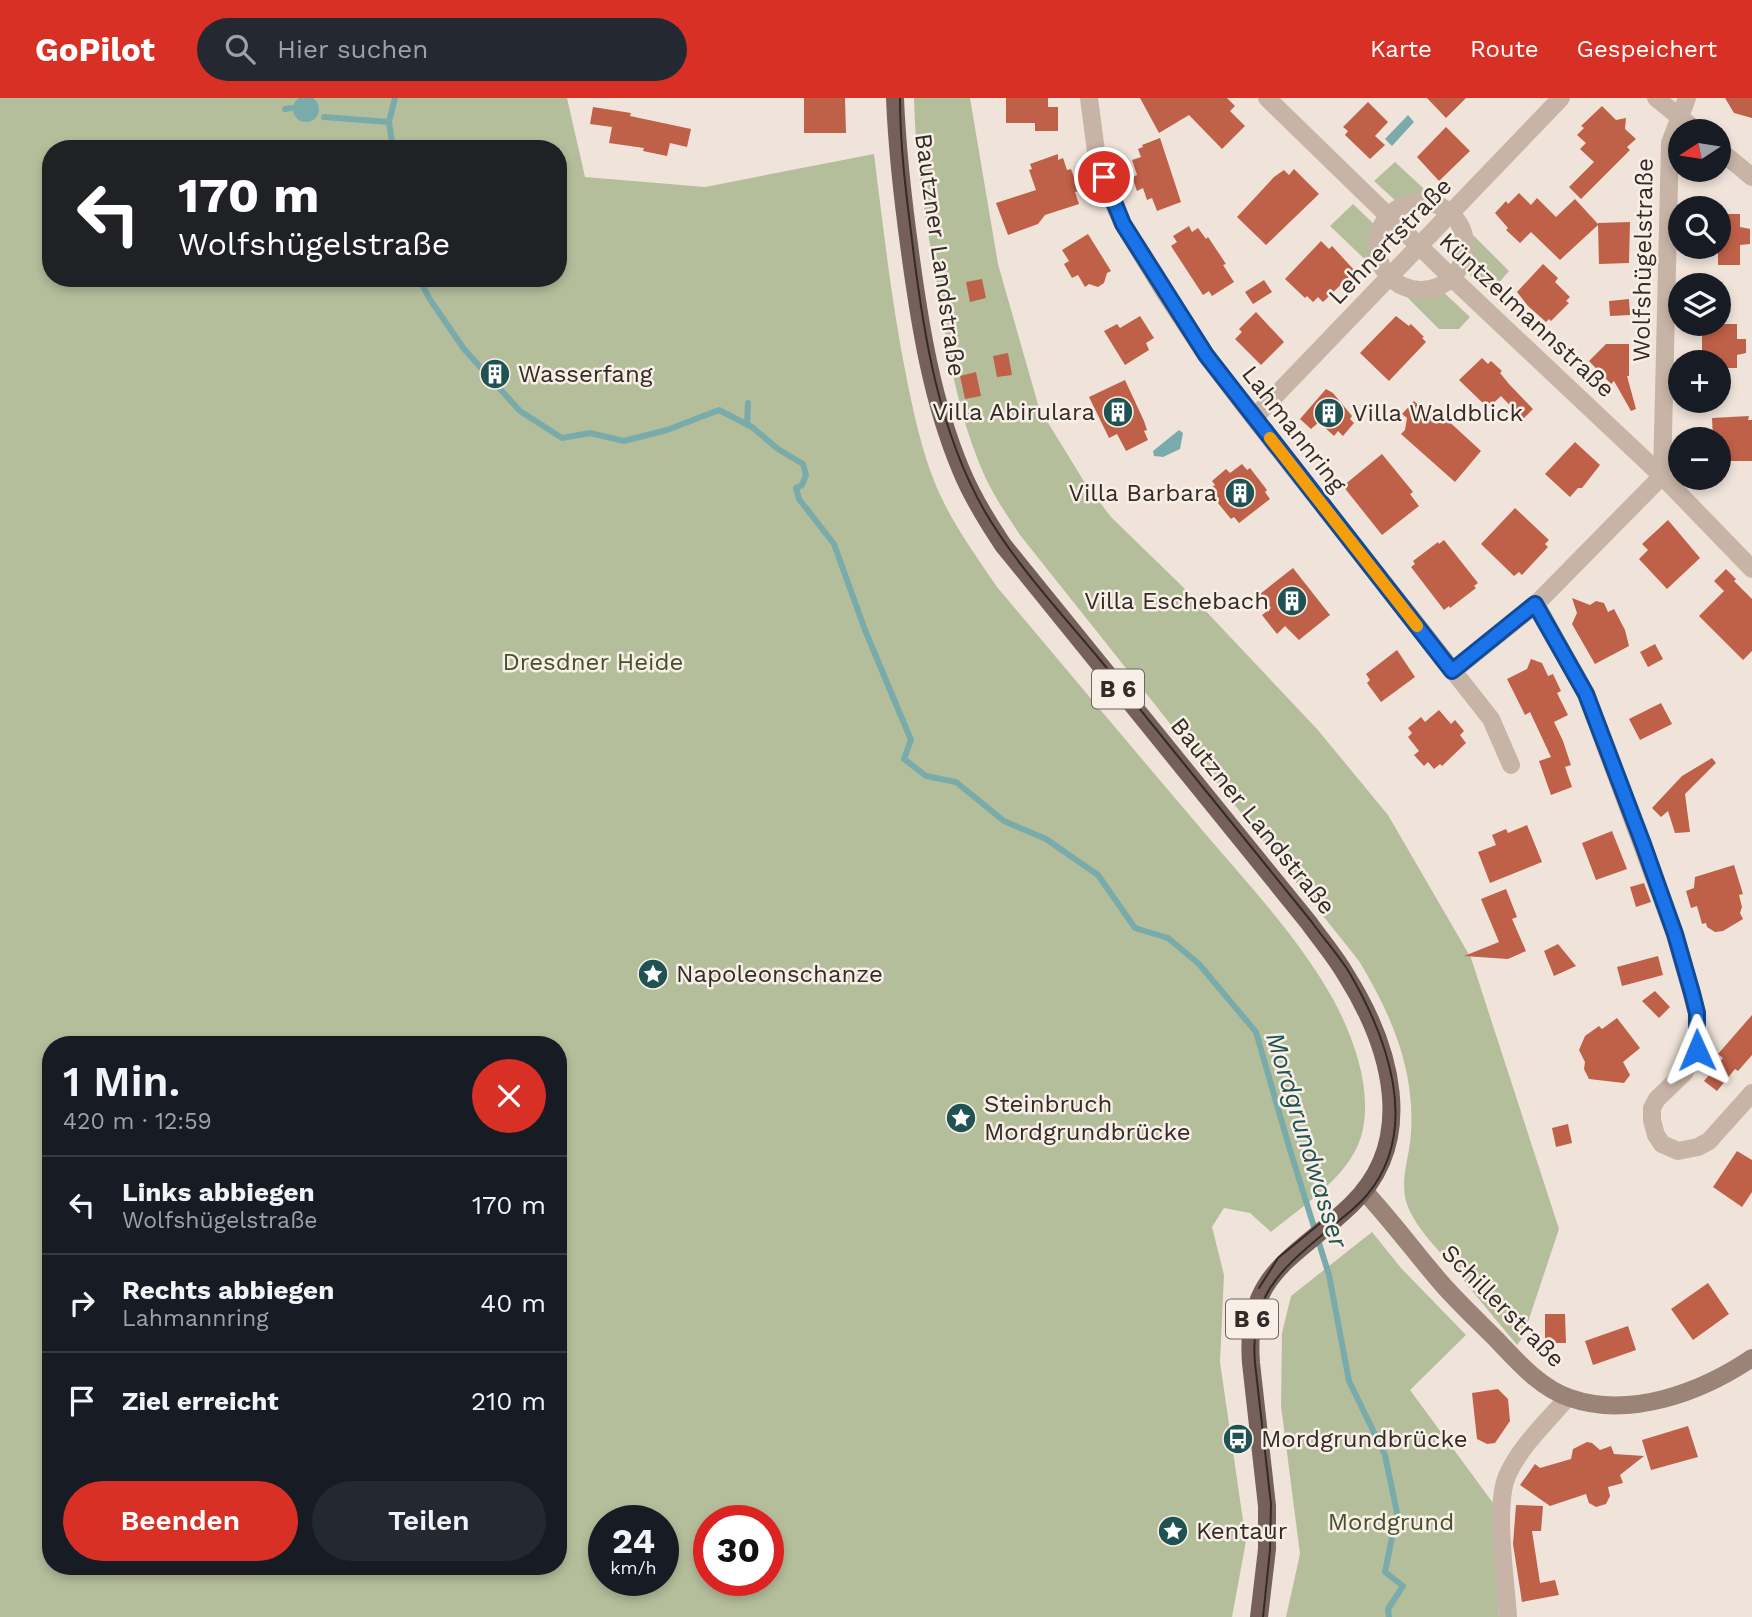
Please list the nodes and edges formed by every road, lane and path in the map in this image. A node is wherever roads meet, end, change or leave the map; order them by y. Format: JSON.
{"nodes":[{"id":1,"x":895,"y":98,"type":"edge"},
{"id":2,"x":1089,"y":98,"type":"edge"},
{"id":3,"x":1267,"y":98,"type":"edge"},
{"id":4,"x":1561,"y":98,"type":"edge"},
{"id":5,"x":1656,"y":98,"type":"edge"},
{"id":6,"x":1687,"y":98,"type":"edge"},
{"id":7,"x":1679,"y":116,"type":"junction"},
{"id":8,"x":1683,"y":119,"type":"edge"},
{"id":9,"x":1731,"y":160,"type":"edge"},
{"id":10,"x":1752,"y":177,"type":"edge"},
{"id":11,"x":1450,"y":213,"type":"junction"},
{"id":12,"x":1390,"y":215,"type":"junction"},
{"id":13,"x":1419,"y":246,"type":"junction"},
{"id":14,"x":1391,"y":277,"type":"junction"},
{"id":15,"x":1452,"y":278,"type":"junction"},
{"id":16,"x":1254,"y":418,"type":"junction"},
{"id":17,"x":1662,"y":476,"type":"junction"},
{"id":18,"x":1752,"y":569,"type":"edge"},
{"id":19,"x":1535,"y":604,"type":"junction"},
{"id":20,"x":1452,"y":671,"type":"junction"},
{"id":21,"x":1511,"y":765,"type":"dead end"},
{"id":22,"x":1752,"y":1093,"type":"edge"},
{"id":23,"x":1364,"y":1191,"type":"junction"},
{"id":24,"x":1750,"y":1365,"type":"edge"},
{"id":25,"x":1567,"y":1398,"type":"junction"},
{"id":26,"x":1259,"y":1617,"type":"edge"},
{"id":27,"x":1508,"y":1617,"type":"edge"}],
"edges":[{"from":1,"to":23,"type":"main road","name":"Bautzner Landstraße","number":"B 6"},
{"from":2,"to":16,"type":"street","name":"Lahmannring"},
{"from":3,"to":12,"type":"street","name":"Küntzelmannstraße"},
{"from":4,"to":11,"type":"street","name":"Lehnertstraße"},
{"from":5,"to":7,"type":"street"},
{"from":6,"to":7,"type":"street","name":"Wolfshügelstraße"},
{"from":7,"to":8,"type":"street"},
{"from":7,"to":17,"type":"street","name":"Wolfshügelstraße"},
{"from":9,"to":10,"type":"street"},
{"from":11,"to":12,"type":"street"},
{"from":11,"to":13,"type":"street","name":"Lehnertstraße"},
{"from":11,"to":15,"type":"street"},
{"from":12,"to":13,"type":"street","name":"Küntzelmannstraße"},
{"from":12,"to":14,"type":"street"},
{"from":13,"to":14,"type":"street","name":"Lehnertstraße"},
{"from":13,"to":15,"type":"street","name":"Küntzelmannstraße"},
{"from":14,"to":15,"type":"street"},
{"from":14,"to":16,"type":"street","name":"Lehnertstraße"},
{"from":15,"to":17,"type":"street","name":"Küntzelmannstraße"},
{"from":16,"to":20,"type":"street","name":"Lahmannring"},
{"from":17,"to":18,"type":"street","name":"Küntzelmannstraße"},
{"from":17,"to":19,"type":"street"},
{"from":19,"to":20,"type":"street"},
{"from":19,"to":22,"type":"street"},
{"from":20,"to":21,"type":"street","name":"Lahmannring"},
{"from":23,"to":25,"type":"street","name":"Schillerstraße"},
{"from":23,"to":26,"type":"main road","number":"B 6"},
{"from":24,"to":25,"type":"street","name":"Schillerstraße"},
{"from":25,"to":27,"type":"street"}]}
